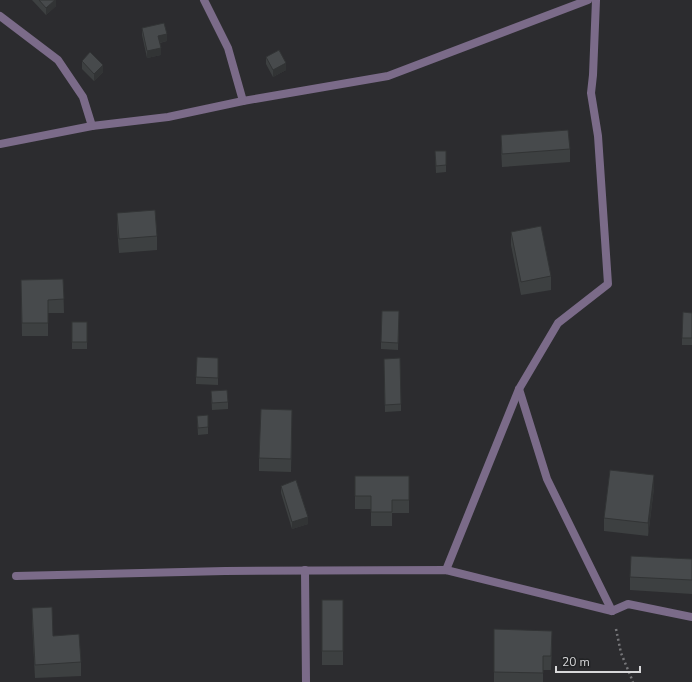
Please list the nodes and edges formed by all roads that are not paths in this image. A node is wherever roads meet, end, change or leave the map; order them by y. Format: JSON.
{"nodes":[{"id":1,"x":204,"y":0,"type":"edge"},
{"id":2,"x":588,"y":0,"type":"edge"},
{"id":3,"x":596,"y":0,"type":"edge"},
{"id":4,"x":0,"y":16,"type":"edge"},
{"id":5,"x":244,"y":101,"type":"junction"},
{"id":6,"x":92,"y":126,"type":"junction"},
{"id":7,"x":0,"y":144,"type":"edge"},
{"id":8,"x":519,"y":389,"type":"junction"},
{"id":9,"x":305,"y":570,"type":"junction"},
{"id":10,"x":446,"y":570,"type":"junction"},
{"id":11,"x":16,"y":576,"type":"dead end"},
{"id":12,"x":612,"y":611,"type":"junction"},
{"id":13,"x":692,"y":617,"type":"edge"},
{"id":14,"x":306,"y":682,"type":"edge"}],
"edges":[{"from":1,"to":5,"type":"street"},
{"from":2,"to":5,"type":"street"},
{"from":3,"to":8,"type":"street"},
{"from":4,"to":6,"type":"street"},
{"from":5,"to":6,"type":"street"},
{"from":6,"to":7,"type":"street"},
{"from":8,"to":10,"type":"street"},
{"from":8,"to":12,"type":"street"},
{"from":9,"to":10,"type":"street"},
{"from":9,"to":11,"type":"street"},
{"from":9,"to":14,"type":"street"},
{"from":10,"to":12,"type":"street"},
{"from":12,"to":13,"type":"street"}]}
